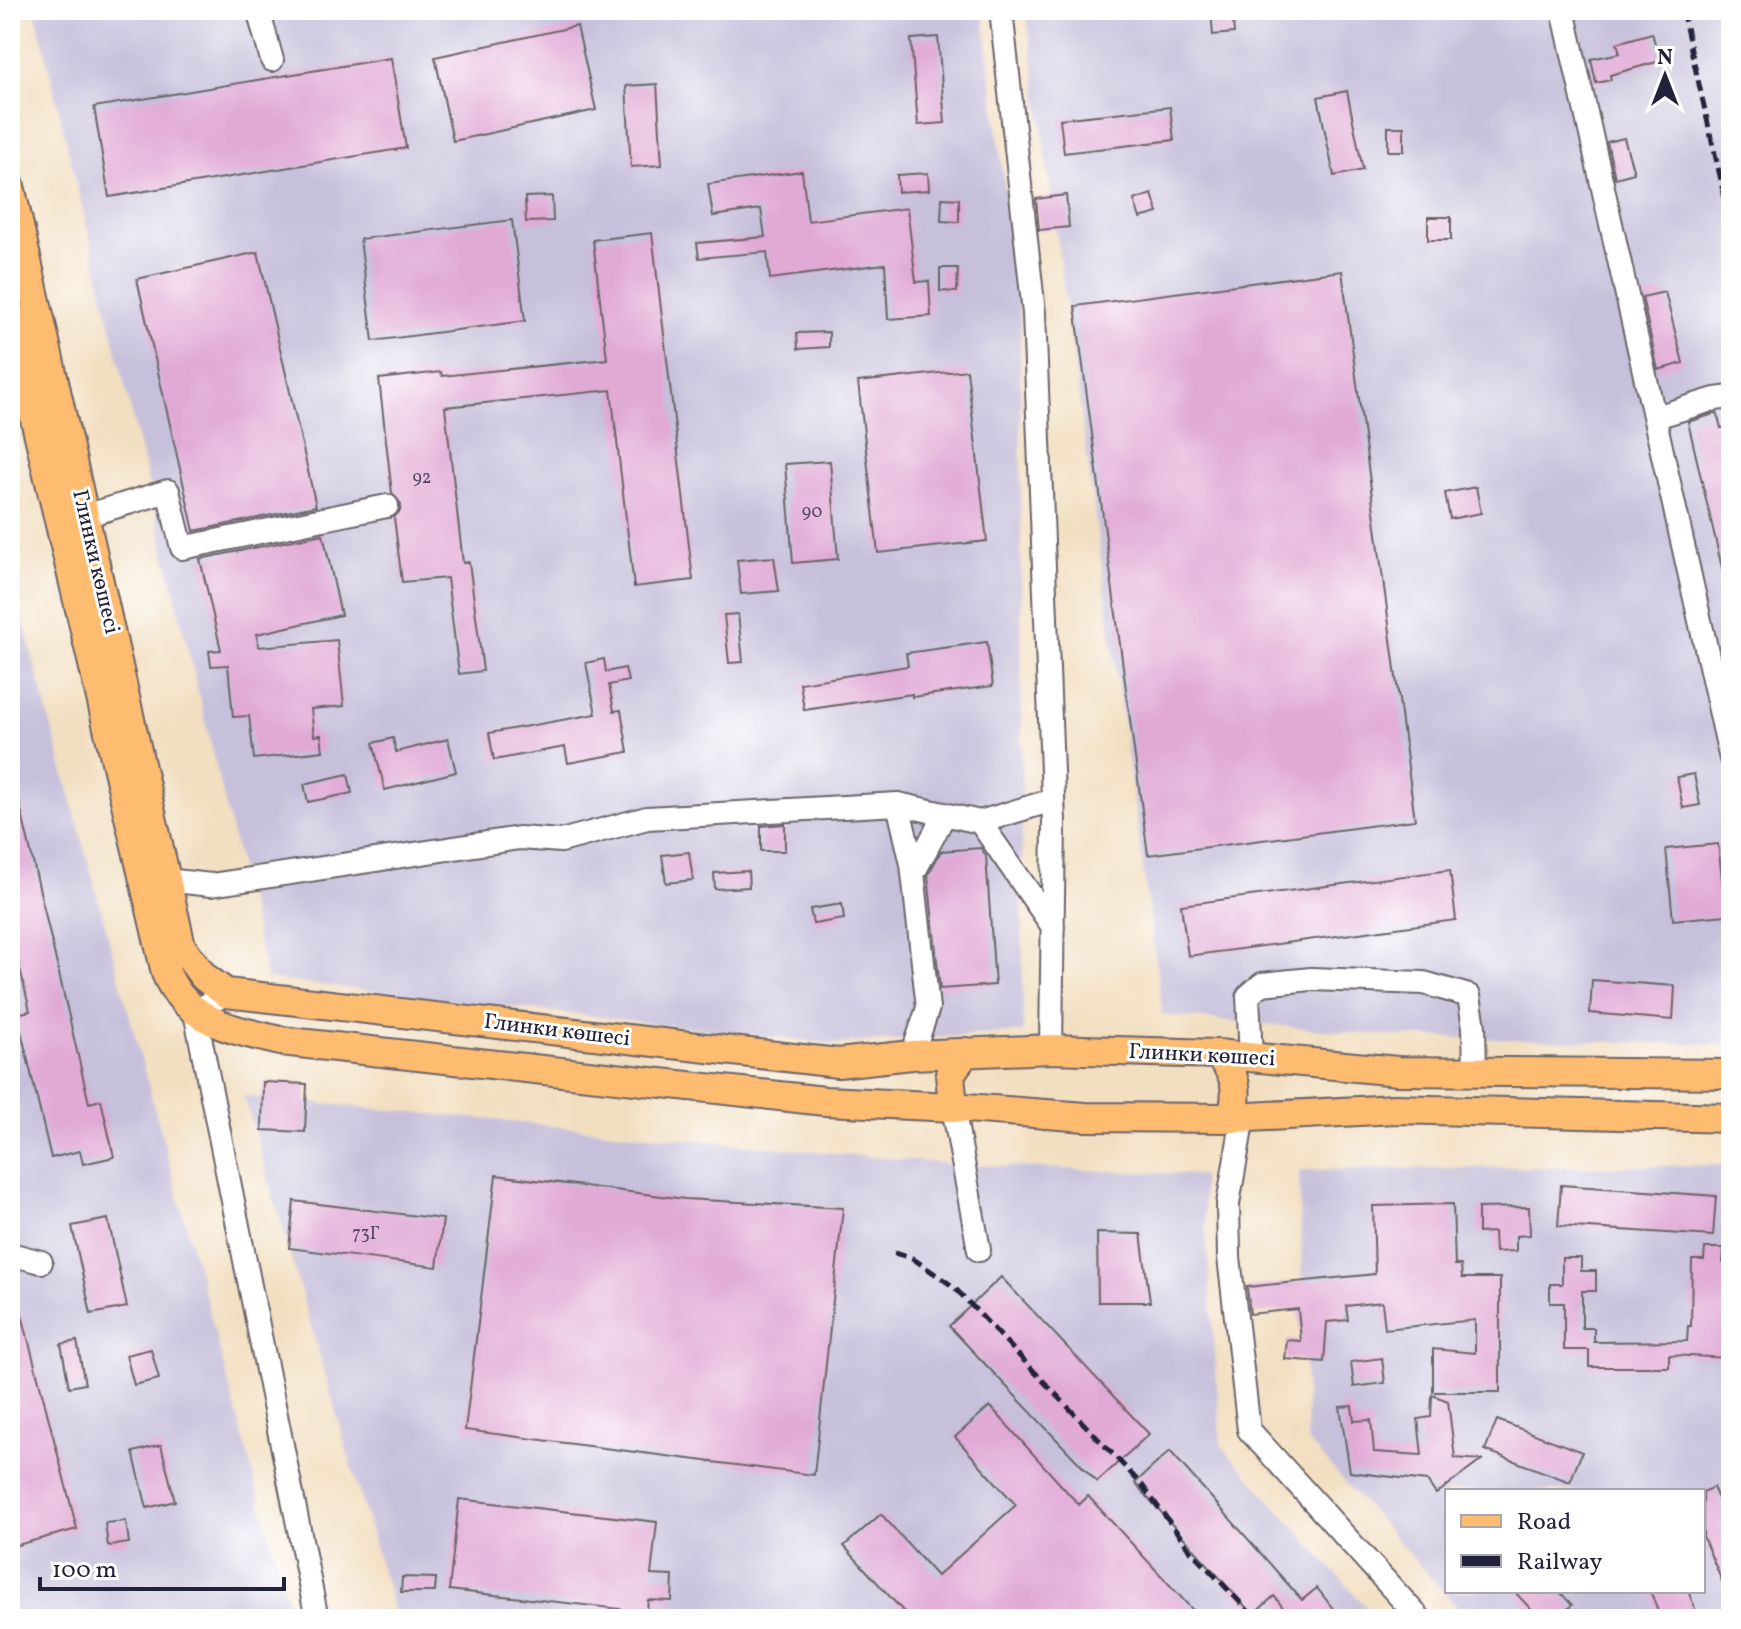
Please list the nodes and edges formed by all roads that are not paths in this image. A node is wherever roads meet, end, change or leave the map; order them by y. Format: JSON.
{"nodes":[{"id":1,"x":258,"y":10,"type":"edge"},
{"id":2,"x":1001,"y":10,"type":"edge"},
{"id":3,"x":1563,"y":10,"type":"edge"},
{"id":4,"x":272,"y":60,"type":"dead end"},
{"id":5,"x":10,"y":186,"type":"edge"},
{"id":6,"x":10,"y":313,"type":"edge"},
{"id":7,"x":1731,"y":397,"type":"edge"},
{"id":8,"x":1656,"y":417,"type":"junction"},
{"id":9,"x":387,"y":506,"type":"dead end"},
{"id":10,"x":85,"y":516,"type":"junction"},
{"id":11,"x":1731,"y":759,"type":"edge"},
{"id":12,"x":1053,"y":800,"type":"junction"},
{"id":13,"x":898,"y":804,"type":"junction"},
{"id":14,"x":945,"y":814,"type":"junction"},
{"id":15,"x":980,"y":822,"type":"junction"},
{"id":16,"x":913,"y":874,"type":"junction"},
{"id":17,"x":166,"y":880,"type":"junction"},
{"id":18,"x":1053,"y":927,"type":"junction"},
{"id":19,"x":226,"y":993,"type":"junction"},
{"id":20,"x":195,"y":1012,"type":"junction"},
{"id":21,"x":1051,"y":1049,"type":"junction"},
{"id":22,"x":966,"y":1052,"type":"junction"},
{"id":23,"x":1217,"y":1054,"type":"junction"},
{"id":24,"x":912,"y":1055,"type":"junction"},
{"id":25,"x":1251,"y":1057,"type":"junction"},
{"id":26,"x":1475,"y":1072,"type":"junction"},
{"id":27,"x":1731,"y":1074,"type":"edge"},
{"id":28,"x":953,"y":1107,"type":"junction"},
{"id":29,"x":1238,"y":1118,"type":"junction"},
{"id":30,"x":1731,"y":1118,"type":"edge"},
{"id":31,"x":979,"y":1250,"type":"dead end"},
{"id":32,"x":10,"y":1254,"type":"edge"},
{"id":33,"x":41,"y":1262,"type":"dead end"},
{"id":34,"x":317,"y":1619,"type":"edge"},
{"id":35,"x":1420,"y":1619,"type":"edge"}],
"edges":[{"from":1,"to":4,"type":"street"},
{"from":2,"to":12,"type":"street"},
{"from":3,"to":8,"type":"street"},
{"from":5,"to":10,"type":"main road","name":"Глинки көшесі"},
{"from":6,"to":20,"type":"main road","name":"Глинки көшесі"},
{"from":7,"to":8,"type":"street"},
{"from":8,"to":11,"type":"street"},
{"from":9,"to":10,"type":"street"},
{"from":10,"to":17,"type":"main road","name":"Глинки көшесі"},
{"from":12,"to":15,"type":"street"},
{"from":12,"to":18,"type":"street"},
{"from":13,"to":14,"type":"street"},
{"from":13,"to":16,"type":"street"},
{"from":13,"to":17,"type":"street"},
{"from":14,"to":15,"type":"street"},
{"from":14,"to":16,"type":"street"},
{"from":15,"to":18,"type":"street"},
{"from":16,"to":24,"type":"street"},
{"from":17,"to":19,"type":"main road","name":"Глинки көшесі"},
{"from":18,"to":21,"type":"street"},
{"from":19,"to":20,"type":"street"},
{"from":19,"to":24,"type":"main road","name":"Глинки көшесі"},
{"from":20,"to":28,"type":"main road","name":"Глинки көшесі"},
{"from":20,"to":34,"type":"street"},
{"from":21,"to":22,"type":"main road","name":"Глинки көшесі"},
{"from":21,"to":23,"type":"main road","name":"Глинки көшесі"},
{"from":22,"to":24,"type":"main road","name":"Глинки көшесі"},
{"from":22,"to":28,"type":"main road"},
{"from":23,"to":25,"type":"main road","name":"Глинки көшесі"},
{"from":23,"to":29,"type":"main road"},
{"from":25,"to":26,"type":"main road","name":"Глинки көшесі"},
{"from":25,"to":26,"type":"street"},
{"from":26,"to":27,"type":"main road","name":"Глинки көшесі"},
{"from":28,"to":29,"type":"main road","name":"Глинки көшесі"},
{"from":28,"to":31,"type":"street"},
{"from":29,"to":30,"type":"main road","name":"Глинки көшесі"},
{"from":29,"to":35,"type":"street"},
{"from":32,"to":33,"type":"street"}]}
